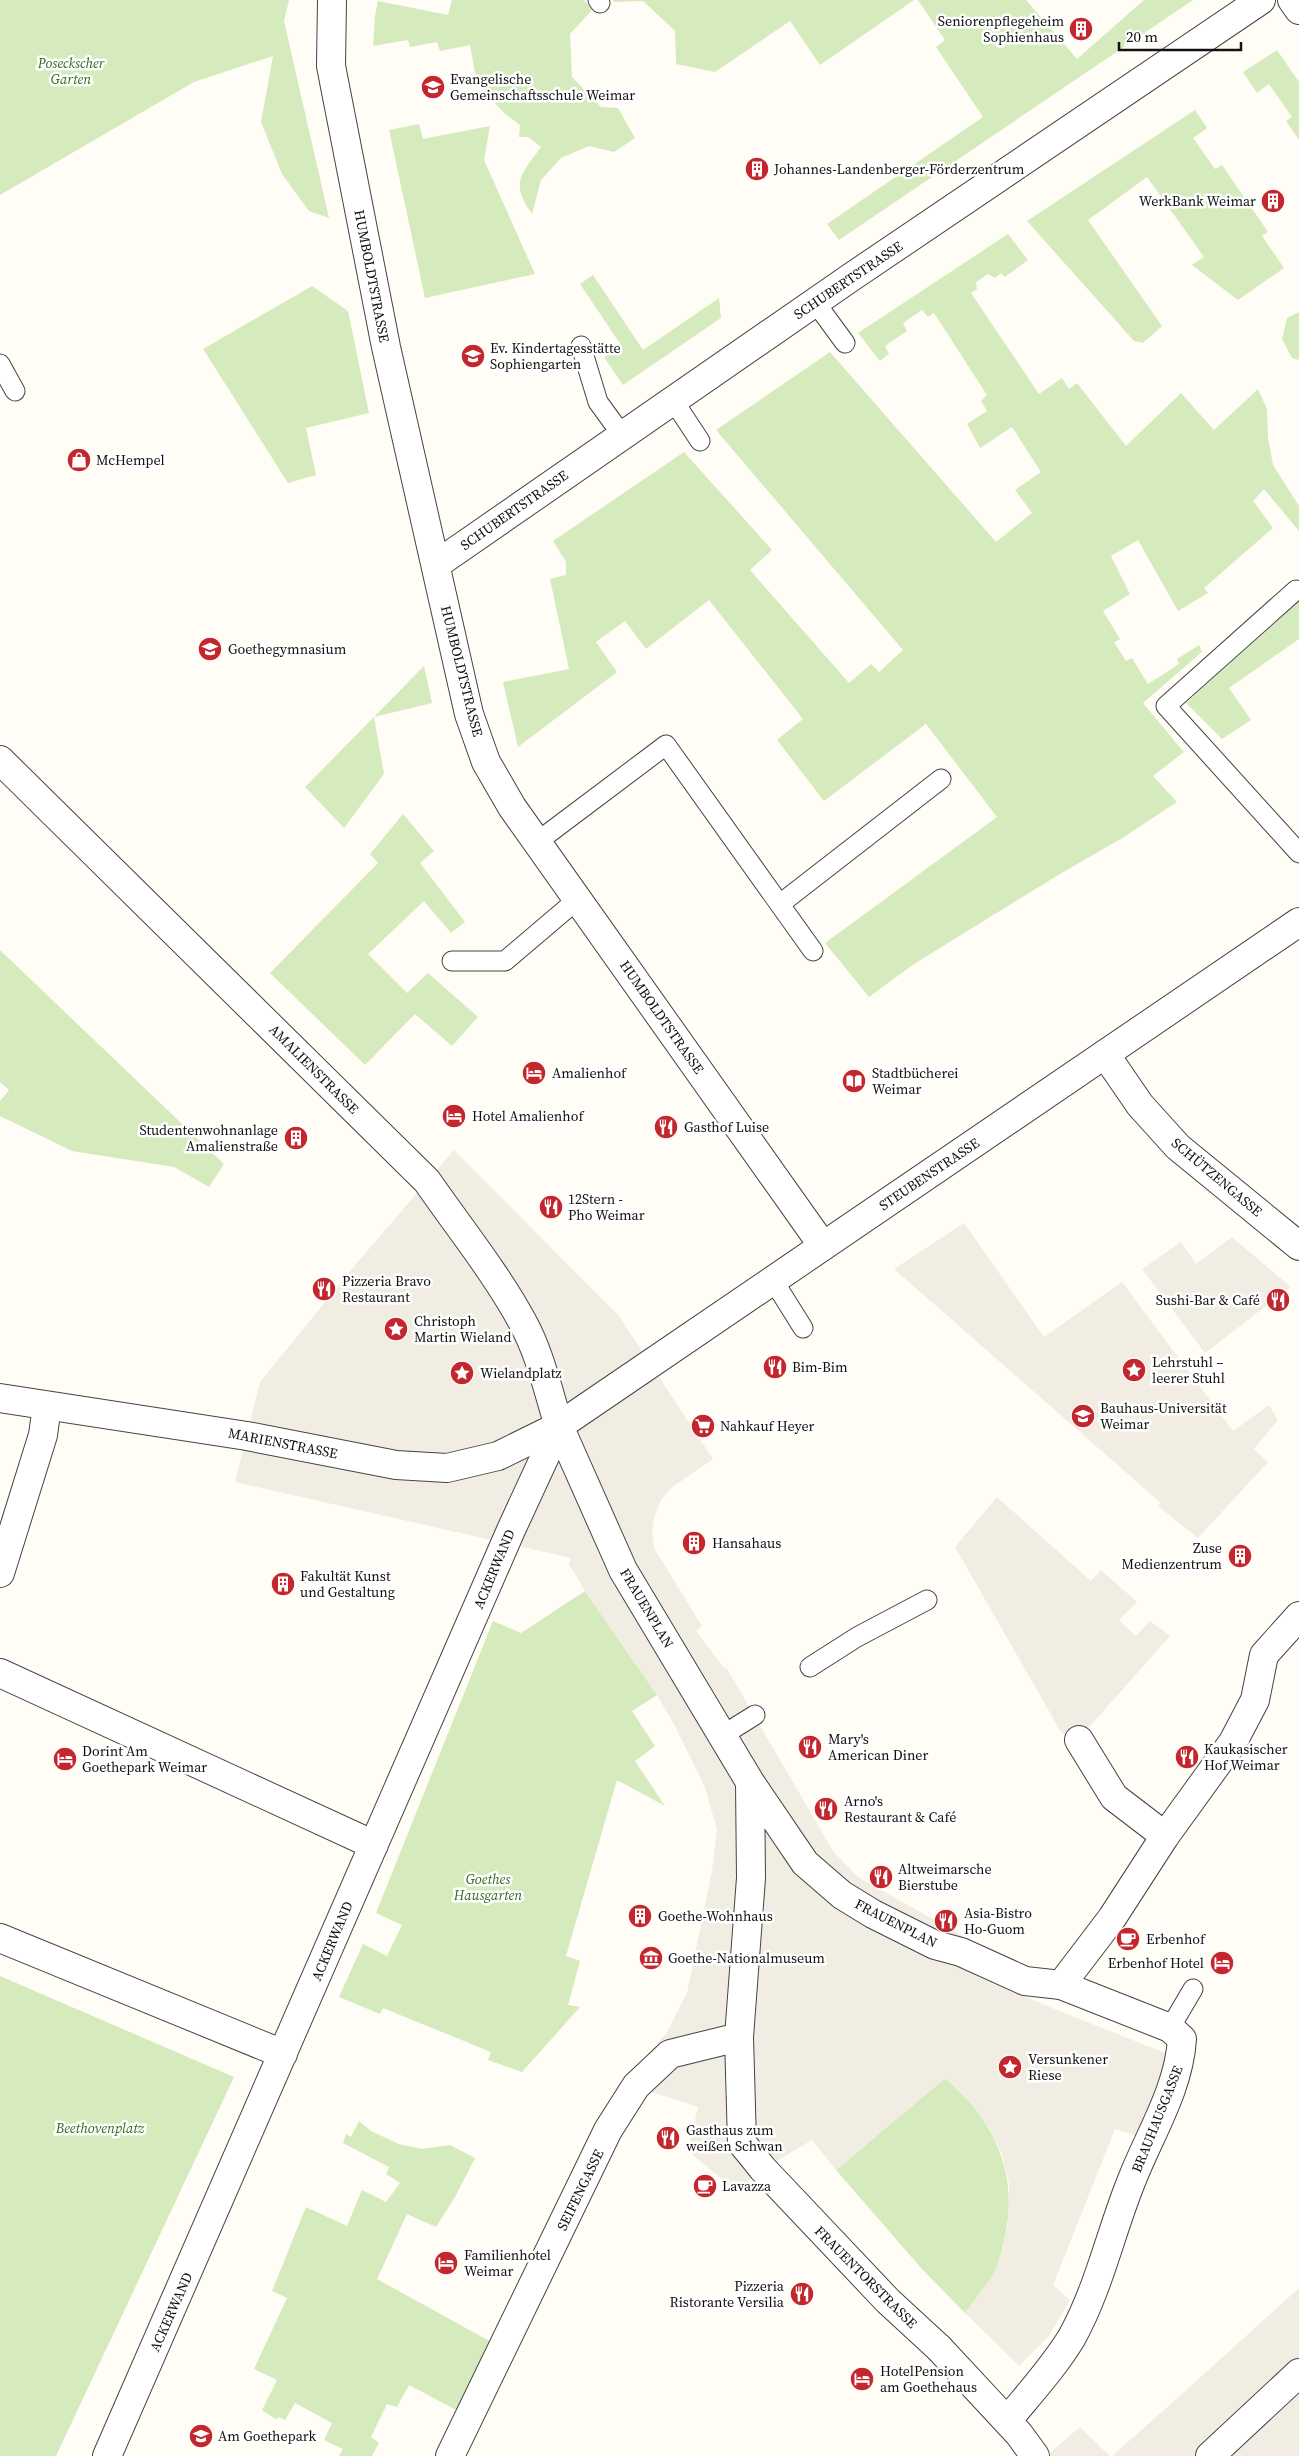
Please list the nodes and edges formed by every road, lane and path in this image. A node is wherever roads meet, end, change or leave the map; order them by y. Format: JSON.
{"nodes":[{"id":1,"x":332,"y":0,"type":"edge"},
{"id":2,"x":1261,"y":0,"type":"edge"},
{"id":3,"x":1292,"y":0,"type":"edge"},
{"id":4,"x":1299,"y":10,"type":"edge"},
{"id":5,"x":815,"y":302,"type":"junction"},
{"id":6,"x":845,"y":343,"type":"dead end"},
{"id":7,"x":581,"y":346,"type":"dead end"},
{"id":8,"x":0,"y":364,"type":"edge"},
{"id":9,"x":15,"y":392,"type":"dead end"},
{"id":10,"x":673,"y":400,"type":"junction"},
{"id":11,"x":622,"y":435,"type":"junction"},
{"id":12,"x":700,"y":441,"type":"dead end"},
{"id":13,"x":437,"y":564,"type":"junction"},
{"id":14,"x":1296,"y":590,"type":"dead end"},
{"id":15,"x":0,"y":760,"type":"edge"},
{"id":16,"x":941,"y":779,"type":"dead end"},
{"id":17,"x":537,"y":842,"type":"junction"},
{"id":18,"x":1299,"y":853,"type":"edge"},
{"id":19,"x":578,"y":899,"type":"junction"},
{"id":20,"x":780,"y":904,"type":"junction"},
{"id":21,"x":1299,"y":922,"type":"edge"},
{"id":22,"x":813,"y":951,"type":"dead end"},
{"id":23,"x":452,"y":961,"type":"dead end"},
{"id":24,"x":1105,"y":1054,"type":"junction"},
{"id":25,"x":823,"y":1246,"type":"junction"},
{"id":26,"x":1299,"y":1246,"type":"edge"},
{"id":27,"x":773,"y":1280,"type":"junction"},
{"id":28,"x":803,"y":1328,"type":"dead end"},
{"id":29,"x":0,"y":1398,"type":"edge"},
{"id":30,"x":47,"y":1406,"type":"junction"},
{"id":31,"x":559,"y":1426,"type":"junction"},
{"id":32,"x":0,"y":1573,"type":"edge"},
{"id":33,"x":927,"y":1600,"type":"dead end"},
{"id":34,"x":1299,"y":1616,"type":"edge"},
{"id":35,"x":810,"y":1667,"type":"dead end"},
{"id":36,"x":0,"y":1673,"type":"edge"},
{"id":37,"x":755,"y":1715,"type":"dead end"},
{"id":38,"x":723,"y":1735,"type":"junction"},
{"id":39,"x":1079,"y":1740,"type":"dead end"},
{"id":40,"x":750,"y":1782,"type":"junction"},
{"id":41,"x":1165,"y":1836,"type":"junction"},
{"id":42,"x":374,"y":1845,"type":"junction"},
{"id":43,"x":0,"y":1938,"type":"edge"},
{"id":44,"x":1060,"y":1985,"type":"junction"},
{"id":45,"x":1192,"y":1989,"type":"dead end"},
{"id":46,"x":1170,"y":2028,"type":"junction"},
{"id":47,"x":739,"y":2037,"type":"junction"},
{"id":48,"x":284,"y":2054,"type":"junction"},
{"id":49,"x":739,"y":2079,"type":"joint"},
{"id":50,"x":1299,"y":2373,"type":"edge"},
{"id":51,"x":1007,"y":2421,"type":"junction"},
{"id":52,"x":107,"y":2456,"type":"edge"},
{"id":53,"x":450,"y":2456,"type":"edge"},
{"id":54,"x":1035,"y":2456,"type":"edge"},
{"id":55,"x":1210,"y":2456,"type":"edge"}],
"edges":[{"from":1,"to":13,"type":"street","name":"HUMBOLDTSTRASSE"},
{"from":2,"to":5,"type":"street","name":"SCHUBERTSTRASSE"},
{"from":3,"to":4,"type":"street"},
{"from":5,"to":6,"type":"lane"},
{"from":5,"to":10,"type":"street","name":"SCHUBERTSTRASSE"},
{"from":7,"to":11,"type":"lane"},
{"from":8,"to":9,"type":"lane"},
{"from":10,"to":11,"type":"street","name":"SCHUBERTSTRASSE"},
{"from":10,"to":12,"type":"lane"},
{"from":11,"to":13,"type":"street","name":"SCHUBERTSTRASSE"},
{"from":13,"to":17,"type":"street","name":"HUMBOLDTSTRASSE"},
{"from":14,"to":18,"type":"lane"},
{"from":15,"to":31,"type":"street","name":"AMALIENSTRASSE"},
{"from":16,"to":20,"type":"lane"},
{"from":17,"to":19,"type":"street","name":"HUMBOLDTSTRASSE"},
{"from":17,"to":20,"type":"lane"},
{"from":19,"to":23,"type":"lane"},
{"from":19,"to":25,"type":"street","name":"HUMBOLDTSTRASSE"},
{"from":20,"to":22,"type":"lane"},
{"from":21,"to":24,"type":"street","name":"STEUBENSTRASSE"},
{"from":24,"to":25,"type":"street","name":"STEUBENSTRASSE"},
{"from":24,"to":26,"type":"street","name":"SCHÜTZENGASSE"},
{"from":25,"to":27,"type":"street","name":"STEUBENSTRASSE"},
{"from":27,"to":28,"type":"lane"},
{"from":27,"to":31,"type":"street","name":"STEUBENSTRASSE"},
{"from":29,"to":30,"type":"street","name":"MARIENSTRASSE"},
{"from":30,"to":31,"type":"street","name":"MARIENSTRASSE"},
{"from":30,"to":32,"type":"street"},
{"from":31,"to":38,"type":"street","name":"FRAUENPLAN"},
{"from":31,"to":42,"type":"street","name":"ACKERWAND"},
{"from":33,"to":35,"type":"lane"},
{"from":34,"to":41,"type":"street"},
{"from":36,"to":42,"type":"street"},
{"from":37,"to":38,"type":"lane"},
{"from":38,"to":40,"type":"street","name":"FRAUENPLAN"},
{"from":39,"to":41,"type":"street"},
{"from":40,"to":44,"type":"street","name":"FRAUENPLAN"},
{"from":40,"to":47,"type":"street","name":"FRAUENPLAN"},
{"from":41,"to":44,"type":"street"},
{"from":42,"to":48,"type":"street","name":"ACKERWAND"},
{"from":43,"to":48,"type":"street"},
{"from":44,"to":46,"type":"street"},
{"from":45,"to":46,"type":"lane"},
{"from":46,"to":51,"type":"street","name":"BRAUHAUSGASSE"},
{"from":47,"to":49,"type":"street","name":"FRAUENPLAN"},
{"from":47,"to":53,"type":"street","name":"SEIFENGASSE"},
{"from":48,"to":52,"type":"street","name":"ACKERWAND"},
{"from":49,"to":51,"type":"street","name":"FRAUENTORSTRASSE"},
{"from":50,"to":55,"type":"street"},
{"from":51,"to":54,"type":"street","name":"FRAUENTORSTRASSE"}]}
